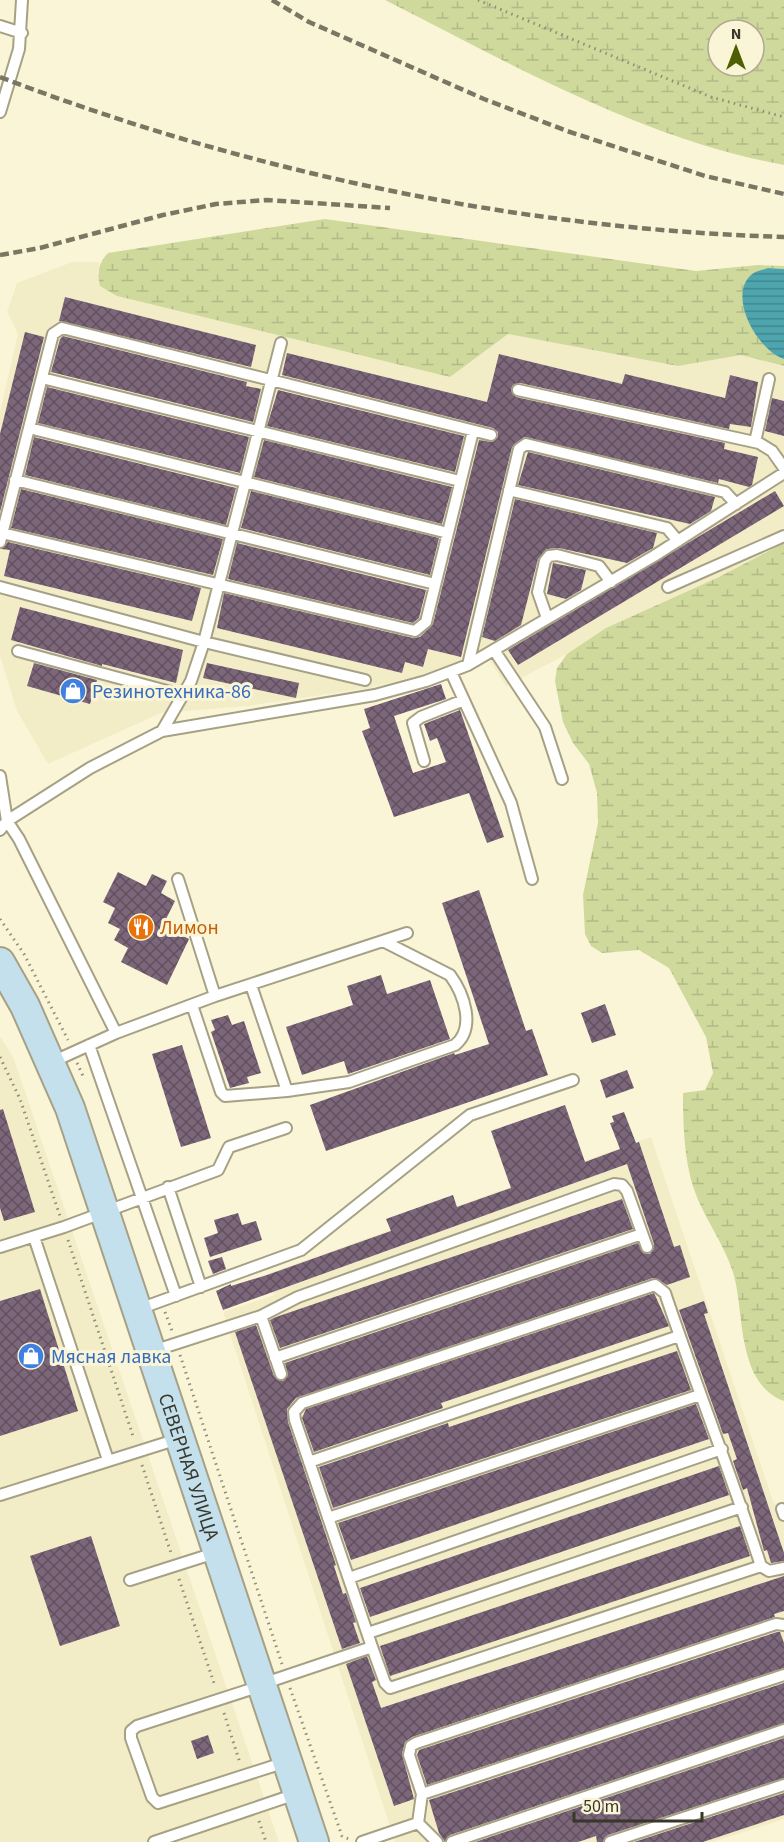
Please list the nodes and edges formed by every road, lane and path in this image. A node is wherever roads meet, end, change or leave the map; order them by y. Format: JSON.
{"nodes":[{"id":1,"x":22,"y":0,"type":"edge"},
{"id":2,"x":478,"y":0,"type":"edge"},
{"id":3,"x":0,"y":26,"type":"edge"},
{"id":4,"x":22,"y":33,"type":"junction"},
{"id":5,"x":0,"y":112,"type":"edge"},
{"id":6,"x":784,"y":117,"type":"edge"},
{"id":7,"x":281,"y":344,"type":"dead end"},
{"id":8,"x":42,"y":378,"type":"junction"},
{"id":9,"x":769,"y":379,"type":"dead end"},
{"id":10,"x":271,"y":381,"type":"junction"},
{"id":11,"x":518,"y":390,"type":"dead end"},
{"id":12,"x":29,"y":428,"type":"junction"},
{"id":13,"x":258,"y":431,"type":"junction"},
{"id":14,"x":473,"y":431,"type":"junction"},
{"id":15,"x":491,"y":435,"type":"dead end"},
{"id":16,"x":755,"y":442,"type":"junction"},
{"id":17,"x":784,"y":471,"type":"edge"},
{"id":18,"x":15,"y":480,"type":"junction"},
{"id":19,"x":460,"y":481,"type":"junction"},
{"id":20,"x":245,"y":482,"type":"junction"},
{"id":21,"x":509,"y":490,"type":"junction"},
{"id":22,"x":736,"y":504,"type":"junction"},
{"id":23,"x":448,"y":533,"type":"junction"},
{"id":24,"x":232,"y":534,"type":"junction"},
{"id":25,"x":784,"y":536,"type":"edge"},
{"id":26,"x":1,"y":537,"type":"edge"},
{"id":27,"x":678,"y":541,"type":"junction"},
{"id":28,"x":611,"y":582,"type":"junction"},
{"id":29,"x":435,"y":584,"type":"junction"},
{"id":30,"x":219,"y":585,"type":"junction"},
{"id":31,"x":0,"y":587,"type":"edge"},
{"id":32,"x":668,"y":587,"type":"dead end"},
{"id":33,"x":547,"y":618,"type":"junction"},
{"id":34,"x":204,"y":642,"type":"junction"},
{"id":35,"x":494,"y":650,"type":"junction"},
{"id":36,"x":18,"y":651,"type":"dead end"},
{"id":37,"x":468,"y":665,"type":"junction"},
{"id":38,"x":451,"y":672,"type":"junction"},
{"id":39,"x":365,"y":680,"type":"dead end"},
{"id":40,"x":182,"y":695,"type":"junction"},
{"id":41,"x":464,"y":700,"type":"junction"},
{"id":42,"x":162,"y":731,"type":"junction"},
{"id":43,"x":424,"y":761,"type":"dead end"},
{"id":44,"x":0,"y":776,"type":"edge"},
{"id":45,"x":562,"y":779,"type":"dead end"},
{"id":46,"x":4,"y":826,"type":"edge"},
{"id":47,"x":178,"y":879,"type":"dead end"},
{"id":48,"x":532,"y":879,"type":"dead end"},
{"id":49,"x":407,"y":933,"type":"dead end"},
{"id":50,"x":383,"y":941,"type":"junction"},
{"id":51,"x":0,"y":962,"type":"edge"},
{"id":52,"x":251,"y":985,"type":"junction"},
{"id":53,"x":215,"y":996,"type":"junction"},
{"id":54,"x":192,"y":1005,"type":"junction"},
{"id":55,"x":116,"y":1033,"type":"junction"},
{"id":56,"x":89,"y":1045,"type":"junction"},
{"id":57,"x":52,"y":1062,"type":"junction"},
{"id":58,"x":573,"y":1080,"type":"dead end"},
{"id":59,"x":287,"y":1091,"type":"junction"},
{"id":60,"x":286,"y":1128,"type":"dead end"},
{"id":61,"x":168,"y":1187,"type":"junction"},
{"id":62,"x":142,"y":1197,"type":"junction"},
{"id":63,"x":105,"y":1212,"type":"junction"},
{"id":64,"x":642,"y":1234,"type":"junction"},
{"id":65,"x":34,"y":1237,"type":"junction"},
{"id":66,"x":0,"y":1247,"type":"edge"},
{"id":67,"x":647,"y":1247,"type":"dead end"},
{"id":68,"x":201,"y":1287,"type":"junction"},
{"id":69,"x":176,"y":1296,"type":"junction"},
{"id":70,"x":138,"y":1309,"type":"junction"},
{"id":71,"x":261,"y":1316,"type":"junction"},
{"id":72,"x":679,"y":1336,"type":"junction"},
{"id":73,"x":152,"y":1351,"type":"junction"},
{"id":74,"x":275,"y":1358,"type":"junction"},
{"id":75,"x":280,"y":1374,"type":"dead end"},
{"id":76,"x":700,"y":1395,"type":"junction"},
{"id":77,"x":181,"y":1438,"type":"junction"},
{"id":78,"x":722,"y":1449,"type":"junction"},
{"id":79,"x":108,"y":1460,"type":"junction"},
{"id":80,"x":309,"y":1462,"type":"junction"},
{"id":81,"x":0,"y":1495,"type":"edge"},
{"id":82,"x":742,"y":1507,"type":"junction"},
{"id":83,"x":328,"y":1518,"type":"junction"},
{"id":84,"x":218,"y":1552,"type":"junction"},
{"id":85,"x":761,"y":1566,"type":"junction"},
{"id":86,"x":784,"y":1568,"type":"edge"},
{"id":87,"x":349,"y":1578,"type":"junction"},
{"id":88,"x":130,"y":1580,"type":"dead end"},
{"id":89,"x":784,"y":1625,"type":"edge"},
{"id":90,"x":368,"y":1633,"type":"junction"},
{"id":91,"x":372,"y":1647,"type":"junction"},
{"id":92,"x":784,"y":1675,"type":"edge"},
{"id":93,"x":261,"y":1685,"type":"junction"},
{"id":94,"x":784,"y":1730,"type":"edge"},
{"id":95,"x":286,"y":1761,"type":"junction"},
{"id":96,"x":784,"y":1785,"type":"edge"},
{"id":97,"x":297,"y":1793,"type":"junction"},
{"id":98,"x":422,"y":1794,"type":"junction"},
{"id":99,"x":418,"y":1823,"type":"junction"},
{"id":100,"x":154,"y":1842,"type":"edge"},
{"id":101,"x":314,"y":1842,"type":"edge"},
{"id":102,"x":362,"y":1842,"type":"edge"},
{"id":103,"x":437,"y":1842,"type":"edge"},
{"id":104,"x":452,"y":1842,"type":"edge"},
{"id":105,"x":610,"y":1842,"type":"edge"}],
"edges":[{"from":1,"to":4,"type":"lane"},
{"from":2,"to":6,"type":"path"},
{"from":3,"to":4,"type":"lane"},
{"from":4,"to":5,"type":"lane"},
{"from":7,"to":10,"type":"lane"},
{"from":8,"to":10,"type":"lane"},
{"from":8,"to":12,"type":"lane"},
{"from":8,"to":13,"type":"lane"},
{"from":9,"to":16,"type":"lane"},
{"from":10,"to":13,"type":"lane"},
{"from":10,"to":14,"type":"lane"},
{"from":11,"to":16,"type":"lane"},
{"from":12,"to":18,"type":"lane"},
{"from":12,"to":20,"type":"lane"},
{"from":13,"to":19,"type":"lane"},
{"from":13,"to":20,"type":"lane"},
{"from":14,"to":15,"type":"lane"},
{"from":14,"to":19,"type":"lane"},
{"from":16,"to":17,"type":"lane"},
{"from":17,"to":22,"type":"lane"},
{"from":18,"to":24,"type":"lane"},
{"from":18,"to":26,"type":"lane"},
{"from":19,"to":23,"type":"lane"},
{"from":20,"to":23,"type":"lane"},
{"from":20,"to":24,"type":"lane"},
{"from":21,"to":22,"type":"lane"},
{"from":21,"to":27,"type":"lane"},
{"from":21,"to":37,"type":"lane"},
{"from":22,"to":27,"type":"lane"},
{"from":23,"to":29,"type":"lane"},
{"from":24,"to":29,"type":"lane"},
{"from":24,"to":30,"type":"lane"},
{"from":25,"to":32,"type":"lane"},
{"from":26,"to":30,"type":"lane"},
{"from":27,"to":28,"type":"lane"},
{"from":28,"to":33,"type":"lane"},
{"from":28,"to":33,"type":"lane"},
{"from":29,"to":30,"type":"lane"},
{"from":30,"to":34,"type":"lane"},
{"from":31,"to":34,"type":"lane"},
{"from":33,"to":35,"type":"lane"},
{"from":34,"to":39,"type":"lane"},
{"from":34,"to":40,"type":"lane"},
{"from":35,"to":37,"type":"lane"},
{"from":35,"to":45,"type":"lane"},
{"from":36,"to":40,"type":"lane"},
{"from":37,"to":38,"type":"lane"},
{"from":38,"to":41,"type":"lane"},
{"from":38,"to":42,"type":"lane"},
{"from":40,"to":42,"type":"lane"},
{"from":41,"to":43,"type":"lane"},
{"from":41,"to":48,"type":"lane"},
{"from":42,"to":46,"type":"lane"},
{"from":44,"to":46,"type":"lane"},
{"from":46,"to":55,"type":"lane"},
{"from":47,"to":53,"type":"lane"},
{"from":49,"to":50,"type":"lane"},
{"from":50,"to":52,"type":"lane"},
{"from":50,"to":59,"type":"lane"},
{"from":51,"to":57,"type":"main road","name":"СЕВЕРНАЯ УЛИЦА"},
{"from":52,"to":53,"type":"lane"},
{"from":52,"to":59,"type":"lane"},
{"from":53,"to":54,"type":"lane"},
{"from":54,"to":55,"type":"lane"},
{"from":54,"to":59,"type":"lane"},
{"from":55,"to":56,"type":"lane"},
{"from":56,"to":57,"type":"lane"},
{"from":56,"to":62,"type":"lane"},
{"from":57,"to":63,"type":"main road","name":"СЕВЕРНАЯ УЛИЦА"},
{"from":58,"to":68,"type":"lane"},
{"from":60,"to":61,"type":"lane"},
{"from":61,"to":62,"type":"lane"},
{"from":61,"to":68,"type":"lane"},
{"from":62,"to":63,"type":"lane"},
{"from":62,"to":69,"type":"lane"},
{"from":63,"to":65,"type":"lane"},
{"from":63,"to":70,"type":"main road","name":"СЕВЕРНАЯ УЛИЦА"},
{"from":64,"to":67,"type":"lane"},
{"from":64,"to":71,"type":"lane"},
{"from":64,"to":74,"type":"lane"},
{"from":65,"to":66,"type":"lane"},
{"from":65,"to":79,"type":"lane"},
{"from":68,"to":69,"type":"lane"},
{"from":69,"to":70,"type":"lane"},
{"from":70,"to":73,"type":"main road","name":"СЕВЕРНАЯ УЛИЦА"},
{"from":71,"to":73,"type":"lane"},
{"from":71,"to":74,"type":"lane"},
{"from":72,"to":76,"type":"lane"},
{"from":72,"to":80,"type":"lane"},
{"from":72,"to":80,"type":"lane"},
{"from":73,"to":77,"type":"main road","name":"СЕВЕРНАЯ УЛИЦА"},
{"from":74,"to":75,"type":"lane"},
{"from":76,"to":78,"type":"lane"},
{"from":76,"to":83,"type":"lane"},
{"from":77,"to":79,"type":"lane"},
{"from":77,"to":84,"type":"main road","name":"СЕВЕРНАЯ УЛИЦА"},
{"from":78,"to":82,"type":"lane"},
{"from":78,"to":87,"type":"lane"},
{"from":79,"to":81,"type":"lane"},
{"from":80,"to":83,"type":"lane"},
{"from":82,"to":85,"type":"lane"},
{"from":82,"to":90,"type":"lane"},
{"from":83,"to":87,"type":"lane"},
{"from":84,"to":88,"type":"lane"},
{"from":84,"to":93,"type":"main road","name":"СЕВЕРНАЯ УЛИЦА"},
{"from":85,"to":86,"type":"lane"},
{"from":85,"to":91,"type":"lane"},
{"from":87,"to":90,"type":"lane"},
{"from":89,"to":98,"type":"lane"},
{"from":90,"to":91,"type":"lane"},
{"from":91,"to":93,"type":"lane"},
{"from":92,"to":98,"type":"lane"},
{"from":93,"to":95,"type":"main road","name":"СЕВЕРНАЯ УЛИЦА"},
{"from":93,"to":95,"type":"lane"},
{"from":94,"to":104,"type":"lane"},
{"from":95,"to":97,"type":"main road","name":"СЕВЕРНАЯ УЛИЦА"},
{"from":96,"to":105,"type":"lane"},
{"from":97,"to":100,"type":"lane"},
{"from":97,"to":101,"type":"main road","name":"СЕВЕРНАЯ УЛИЦА"},
{"from":98,"to":99,"type":"lane"},
{"from":99,"to":102,"type":"lane"},
{"from":99,"to":103,"type":"lane"}]}
